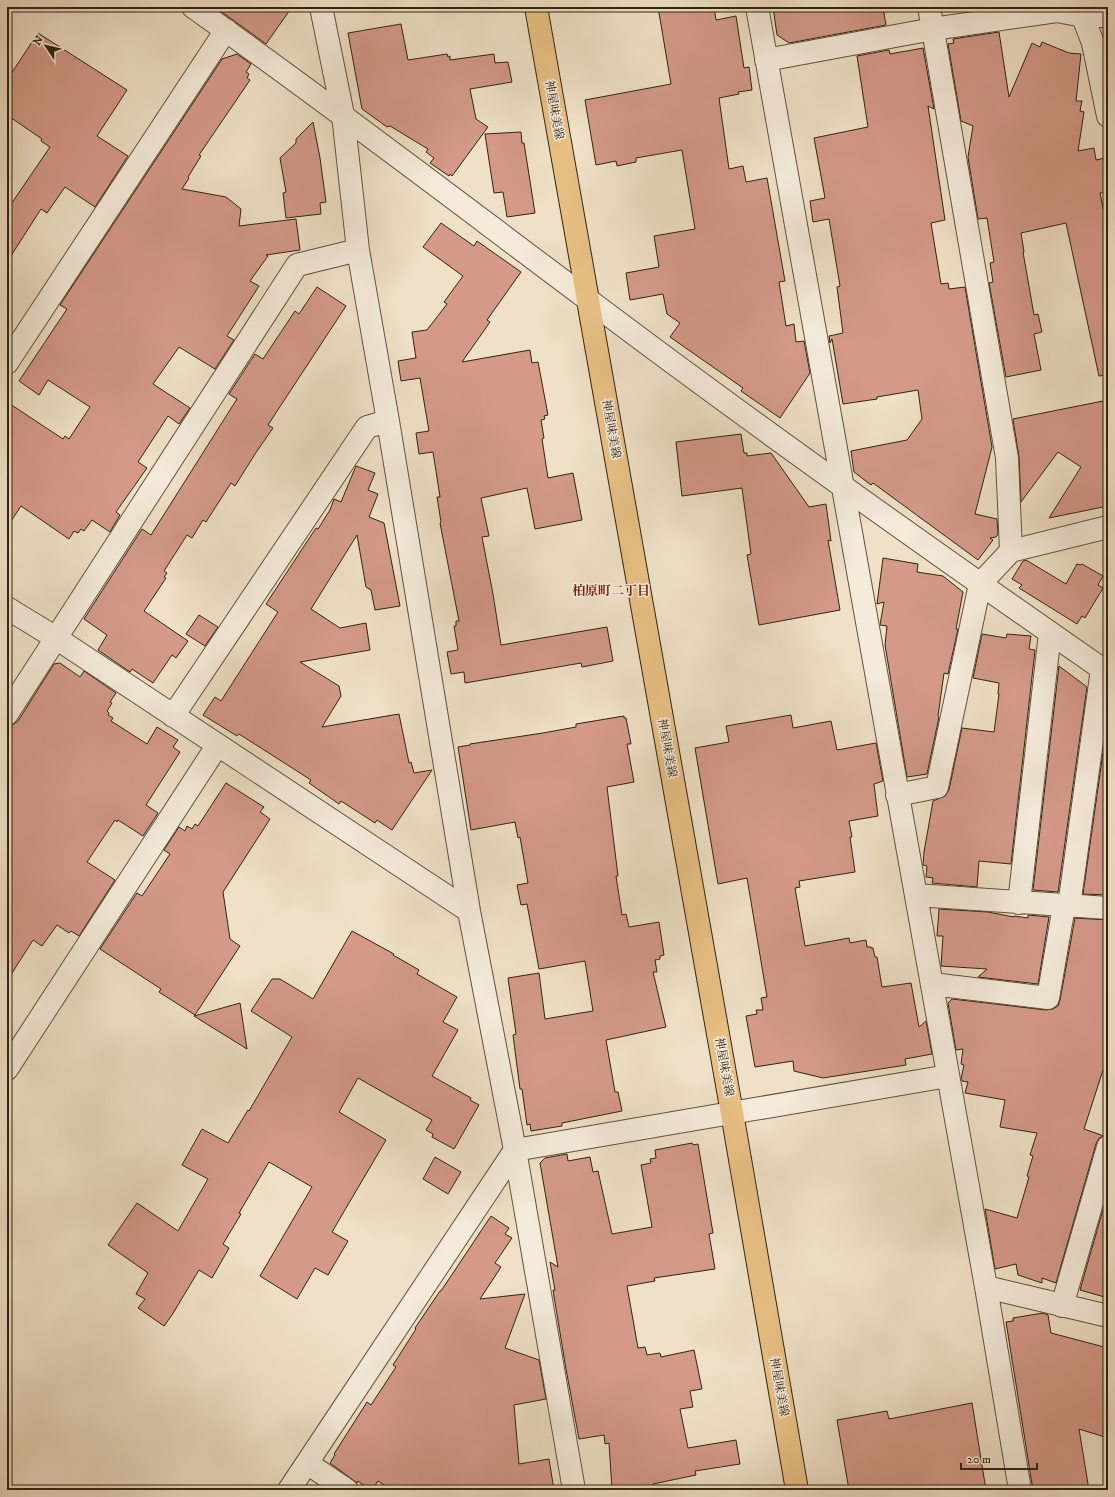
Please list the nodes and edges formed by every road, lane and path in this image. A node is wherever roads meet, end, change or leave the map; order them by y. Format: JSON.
{"nodes":[{"id":1,"x":193,"y":7,"type":"edge"},
{"id":2,"x":321,"y":7,"type":"edge"},
{"id":3,"x":536,"y":7,"type":"edge"},
{"id":4,"x":757,"y":7,"type":"edge"},
{"id":5,"x":929,"y":7,"type":"edge"},
{"id":6,"x":1081,"y":12,"type":"edge"},
{"id":7,"x":1108,"y":16,"type":"edge"},
{"id":8,"x":933,"y":29,"type":"junction"},
{"id":9,"x":226,"y":30,"type":"junction"},
{"id":10,"x":766,"y":60,"type":"junction"},
{"id":11,"x":343,"y":115,"type":"junction"},
{"id":12,"x":1108,"y":116,"type":"edge"},
{"id":13,"x":358,"y":250,"type":"junction"},
{"id":14,"x":588,"y":300,"type":"junction"},
{"id":15,"x":7,"y":364,"type":"edge"},
{"id":16,"x":388,"y":421,"type":"junction"},
{"id":17,"x":842,"y":487,"type":"junction"},
{"id":18,"x":1108,"y":527,"type":"edge"},
{"id":19,"x":1012,"y":551,"type":"junction"},
{"id":20,"x":980,"y":584,"type":"junction"},
{"id":21,"x":7,"y":608,"type":"edge"},
{"id":22,"x":1050,"y":633,"type":"junction"},
{"id":23,"x":56,"y":638,"type":"junction"},
{"id":24,"x":1105,"y":671,"type":"edge"},
{"id":25,"x":7,"y":714,"type":"edge"},
{"id":26,"x":173,"y":716,"type":"junction"},
{"id":27,"x":218,"y":746,"type":"junction"},
{"id":28,"x":897,"y":795,"type":"junction"},
{"id":29,"x":916,"y":895,"type":"junction"},
{"id":30,"x":1019,"y":902,"type":"junction"},
{"id":31,"x":1067,"y":906,"type":"junction"},
{"id":32,"x":1108,"y":908,"type":"edge"},
{"id":33,"x":469,"y":912,"type":"junction"},
{"id":34,"x":932,"y":984,"type":"junction"},
{"id":35,"x":7,"y":1069,"type":"edge"},
{"id":36,"x":948,"y":1076,"type":"junction"},
{"id":37,"x":732,"y":1114,"type":"junction"},
{"id":38,"x":1108,"y":1147,"type":"edge"},
{"id":39,"x":515,"y":1150,"type":"junction"},
{"id":40,"x":986,"y":1286,"type":"junction"},
{"id":41,"x":1062,"y":1306,"type":"junction"},
{"id":42,"x":1108,"y":1316,"type":"edge"},
{"id":43,"x":307,"y":1463,"type":"junction"},
{"id":44,"x":289,"y":1490,"type":"edge"},
{"id":45,"x":348,"y":1490,"type":"edge"},
{"id":46,"x":574,"y":1490,"type":"edge"},
{"id":47,"x":797,"y":1490,"type":"edge"},
{"id":48,"x":1020,"y":1490,"type":"edge"}],
"edges":[{"from":1,"to":9,"type":"street"},
{"from":2,"to":11,"type":"street"},
{"from":3,"to":14,"type":"main road","name":"神屋味美線"},
{"from":4,"to":10,"type":"street"},
{"from":5,"to":8,"type":"street"},
{"from":6,"to":7,"type":"street"},
{"from":6,"to":8,"type":"street"},
{"from":6,"to":12,"type":"street"},
{"from":8,"to":10,"type":"street"},
{"from":8,"to":19,"type":"street"},
{"from":9,"to":11,"type":"street"},
{"from":9,"to":15,"type":"street"},
{"from":10,"to":17,"type":"street"},
{"from":11,"to":13,"type":"street"},
{"from":11,"to":14,"type":"street"},
{"from":13,"to":16,"type":"street"},
{"from":13,"to":23,"type":"street"},
{"from":14,"to":17,"type":"street"},
{"from":14,"to":37,"type":"main road","name":"神屋味美線"},
{"from":16,"to":26,"type":"street"},
{"from":16,"to":33,"type":"street"},
{"from":17,"to":20,"type":"street"},
{"from":17,"to":28,"type":"street"},
{"from":18,"to":19,"type":"street"},
{"from":19,"to":20,"type":"street"},
{"from":20,"to":22,"type":"street"},
{"from":20,"to":28,"type":"street"},
{"from":21,"to":23,"type":"street"},
{"from":22,"to":24,"type":"street"},
{"from":22,"to":30,"type":"street"},
{"from":23,"to":25,"type":"street"},
{"from":23,"to":26,"type":"street"},
{"from":24,"to":31,"type":"street"},
{"from":26,"to":27,"type":"street"},
{"from":27,"to":33,"type":"street"},
{"from":27,"to":35,"type":"street"},
{"from":28,"to":29,"type":"street"},
{"from":29,"to":30,"type":"street"},
{"from":29,"to":34,"type":"street"},
{"from":30,"to":31,"type":"street"},
{"from":31,"to":32,"type":"street"},
{"from":31,"to":34,"type":"street"},
{"from":33,"to":39,"type":"street"},
{"from":34,"to":36,"type":"street"},
{"from":36,"to":37,"type":"street"},
{"from":36,"to":40,"type":"street"},
{"from":37,"to":39,"type":"street"},
{"from":37,"to":47,"type":"main road","name":"神屋味美線"},
{"from":38,"to":41,"type":"street"},
{"from":39,"to":43,"type":"street"},
{"from":39,"to":46,"type":"street"},
{"from":40,"to":41,"type":"street"},
{"from":40,"to":48,"type":"street"},
{"from":41,"to":42,"type":"street"},
{"from":43,"to":44,"type":"street"},
{"from":43,"to":45,"type":"street"}]}
